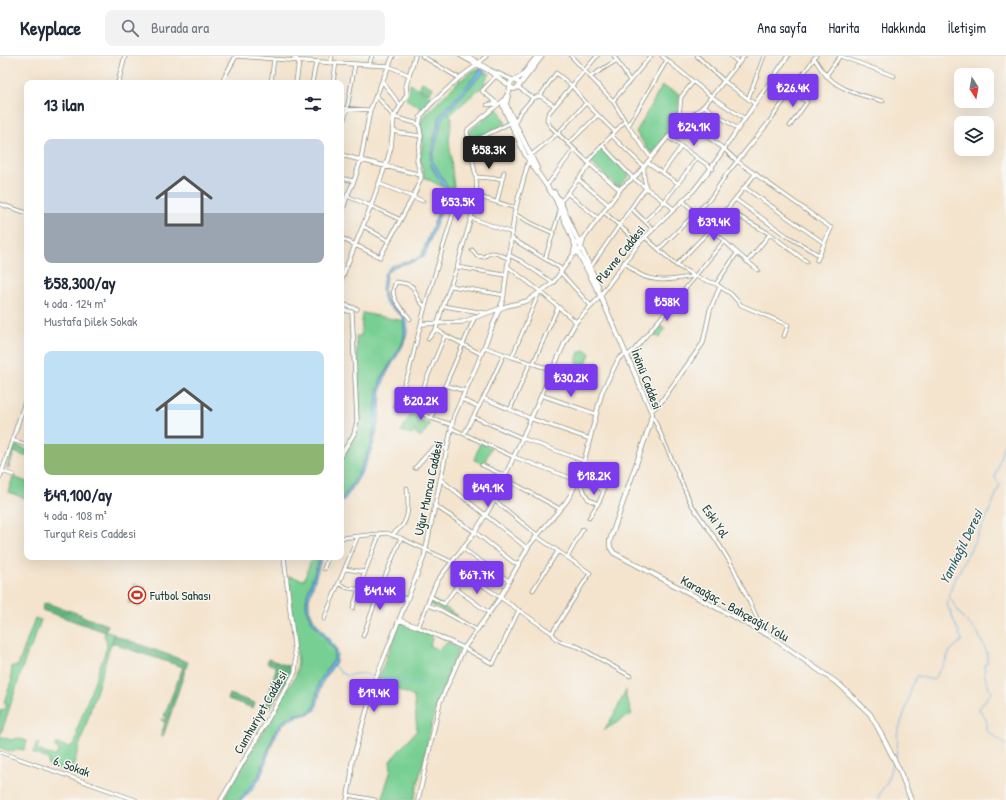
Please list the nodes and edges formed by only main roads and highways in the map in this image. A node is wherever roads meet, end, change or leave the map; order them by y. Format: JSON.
{"nodes":[{"id":1,"x":537,"y":56,"type":"edge"},
{"id":2,"x":542,"y":56,"type":"edge"},
{"id":3,"x":514,"y":80,"type":"junction"},
{"id":4,"x":510,"y":86,"type":"junction"},
{"id":5,"x":518,"y":88,"type":"junction"},
{"id":6,"x":512,"y":123,"type":"junction"},
{"id":7,"x":577,"y":244,"type":"junction"},
{"id":8,"x":580,"y":250,"type":"junction"},
{"id":9,"x":600,"y":295,"type":"junction"},
{"id":10,"x":610,"y":540,"type":"joint"},
{"id":11,"x":911,"y":800,"type":"edge"}],
"edges":[{"from":1,"to":3,"type":"main road"},
{"from":2,"to":5,"type":"main road"},
{"from":3,"to":4,"type":"main road"},
{"from":3,"to":5,"type":"main road"},
{"from":4,"to":5,"type":"main road"},
{"from":4,"to":6,"type":"main road","name":"İnönü Caddesi"},
{"from":5,"to":6,"type":"main road","name":"İnönü Caddesi"},
{"from":6,"to":7,"type":"main road","name":"İnönü Caddesi"},
{"from":6,"to":7,"type":"main road","name":"İnönü Caddesi"},
{"from":7,"to":8,"type":"main road","name":"İnönü Caddesi"},
{"from":8,"to":9,"type":"main road","name":"İnönü Caddesi"},
{"from":8,"to":9,"type":"main road","name":"İnönü Caddesi"},
{"from":9,"to":10,"type":"main road","name":"İnönü Caddesi"},
{"from":10,"to":11,"type":"main road","name":"Karaağaç - Bahçeağıl Yolu"}]}
